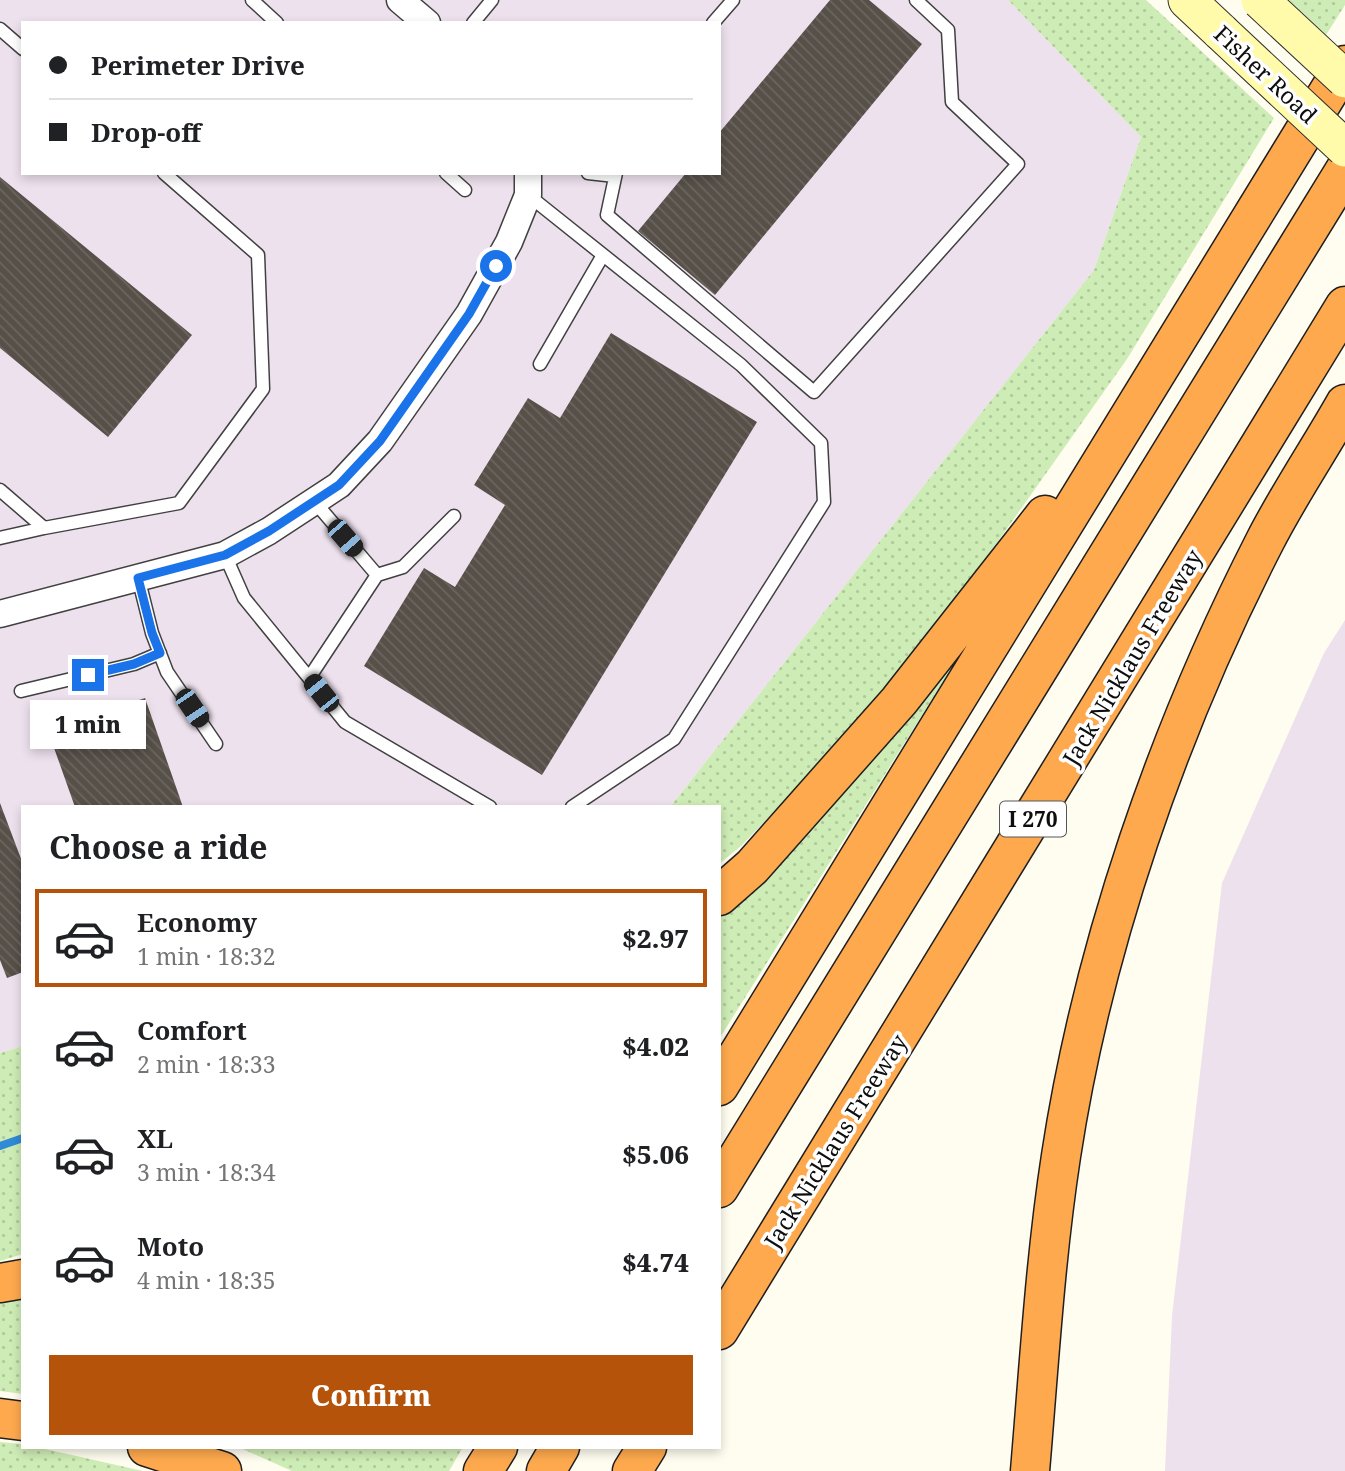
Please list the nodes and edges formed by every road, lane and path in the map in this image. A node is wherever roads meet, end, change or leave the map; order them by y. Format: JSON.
{"nodes":[{"id":1,"x":252,"y":0,"type":"edge"},
{"id":2,"x":400,"y":0,"type":"edge"},
{"id":3,"x":492,"y":0,"type":"edge"},
{"id":4,"x":733,"y":0,"type":"edge"},
{"id":5,"x":916,"y":0,"type":"edge"},
{"id":6,"x":1187,"y":0,"type":"edge"},
{"id":7,"x":1260,"y":0,"type":"edge"},
{"id":8,"x":275,"y":21,"type":"edge"},
{"id":9,"x":425,"y":21,"type":"edge"},
{"id":10,"x":475,"y":21,"type":"edge"},
{"id":11,"x":714,"y":21,"type":"edge"},
{"id":12,"x":0,"y":29,"type":"edge"},
{"id":13,"x":21,"y":47,"type":"edge"},
{"id":14,"x":1345,"y":65,"type":"edge"},
{"id":15,"x":1345,"y":79,"type":"edge"},
{"id":16,"x":1345,"y":148,"type":"edge"},
{"id":17,"x":1345,"y":170,"type":"edge"},
{"id":18,"x":166,"y":175,"type":"edge"},
{"id":19,"x":448,"y":175,"type":"edge"},
{"id":20,"x":615,"y":175,"type":"edge"},
{"id":21,"x":528,"y":184,"type":"edge"},
{"id":22,"x":465,"y":190,"type":"dead end"},
{"id":23,"x":603,"y":256,"type":"junction"},
{"id":24,"x":1345,"y":306,"type":"edge"},
{"id":25,"x":540,"y":364,"type":"dead end"},
{"id":26,"x":1157,"y":373,"type":"junction"},
{"id":27,"x":1345,"y":404,"type":"edge"},
{"id":28,"x":0,"y":490,"type":"edge"},
{"id":29,"x":314,"y":501,"type":"junction"},
{"id":30,"x":454,"y":516,"type":"dead end"},
{"id":31,"x":44,"y":528,"type":"junction"},
{"id":32,"x":0,"y":538,"type":"edge"},
{"id":33,"x":225,"y":555,"type":"junction"},
{"id":34,"x":377,"y":575,"type":"junction"},
{"id":35,"x":138,"y":578,"type":"junction"},
{"id":36,"x":0,"y":614,"type":"edge"},
{"id":37,"x":160,"y":653,"type":"junction"},
{"id":38,"x":309,"y":678,"type":"junction"},
{"id":39,"x":20,"y":691,"type":"dead end"},
{"id":40,"x":216,"y":744,"type":"dead end"},
{"id":41,"x":488,"y":805,"type":"edge"},
{"id":42,"x":575,"y":805,"type":"edge"},
{"id":43,"x":721,"y":894,"type":"edge"},
{"id":44,"x":721,"y":1083,"type":"edge"},
{"id":45,"x":721,"y":1185,"type":"edge"},
{"id":46,"x":21,"y":1279,"type":"edge"},
{"id":47,"x":0,"y":1283,"type":"edge"},
{"id":48,"x":1045,"y":1295,"type":"junction"},
{"id":49,"x":721,"y":1327,"type":"edge"},
{"id":50,"x":0,"y":1418,"type":"edge"},
{"id":51,"x":21,"y":1421,"type":"edge"},
{"id":52,"x":153,"y":1449,"type":"edge"},
{"id":53,"x":497,"y":1449,"type":"edge"},
{"id":54,"x":559,"y":1449,"type":"edge"},
{"id":55,"x":646,"y":1449,"type":"edge"},
{"id":56,"x":222,"y":1471,"type":"edge"},
{"id":57,"x":483,"y":1471,"type":"edge"},
{"id":58,"x":546,"y":1471,"type":"edge"},
{"id":59,"x":632,"y":1471,"type":"edge"},
{"id":60,"x":1030,"y":1471,"type":"edge"},
{"id":61,"x":1041,"y":1471,"type":"edge"}],
"edges":[{"from":1,"to":8,"type":"lane"},
{"from":2,"to":9,"type":"street"},
{"from":3,"to":10,"type":"lane"},
{"from":4,"to":11,"type":"lane"},
{"from":5,"to":20,"type":"lane"},
{"from":6,"to":16,"type":"main road","name":"Fisher Road","bridge":true},
{"from":7,"to":15,"type":"main road","bridge":true},
{"from":12,"to":13,"type":"lane"},
{"from":14,"to":26,"type":"highway"},
{"from":17,"to":45,"type":"highway"},
{"from":18,"to":31,"type":"lane"},
{"from":19,"to":22,"type":"lane"},
{"from":21,"to":23,"type":"lane"},
{"from":21,"to":29,"type":"street"},
{"from":23,"to":25,"type":"lane"},
{"from":23,"to":42,"type":"lane"},
{"from":24,"to":49,"type":"highway","name":"Jack Nicklaus Freeway","number":"I 270"},
{"from":26,"to":43,"type":"highway"},
{"from":26,"to":44,"type":"highway"},
{"from":27,"to":48,"type":"highway"},
{"from":28,"to":31,"type":"lane"},
{"from":29,"to":33,"type":"street"},
{"from":29,"to":34,"type":"lane"},
{"from":30,"to":34,"type":"lane"},
{"from":31,"to":32,"type":"lane"},
{"from":33,"to":35,"type":"street"},
{"from":33,"to":38,"type":"lane"},
{"from":34,"to":38,"type":"lane"},
{"from":35,"to":36,"type":"street"},
{"from":35,"to":37,"type":"lane"},
{"from":37,"to":39,"type":"lane"},
{"from":37,"to":40,"type":"lane"},
{"from":38,"to":41,"type":"lane"},
{"from":46,"to":47,"type":"highway"},
{"from":48,"to":60,"type":"highway"},
{"from":48,"to":61,"type":"highway"},
{"from":50,"to":51,"type":"highway"},
{"from":52,"to":56,"type":"highway"},
{"from":53,"to":57,"type":"highway"},
{"from":54,"to":58,"type":"highway"},
{"from":55,"to":59,"type":"highway"}]}
